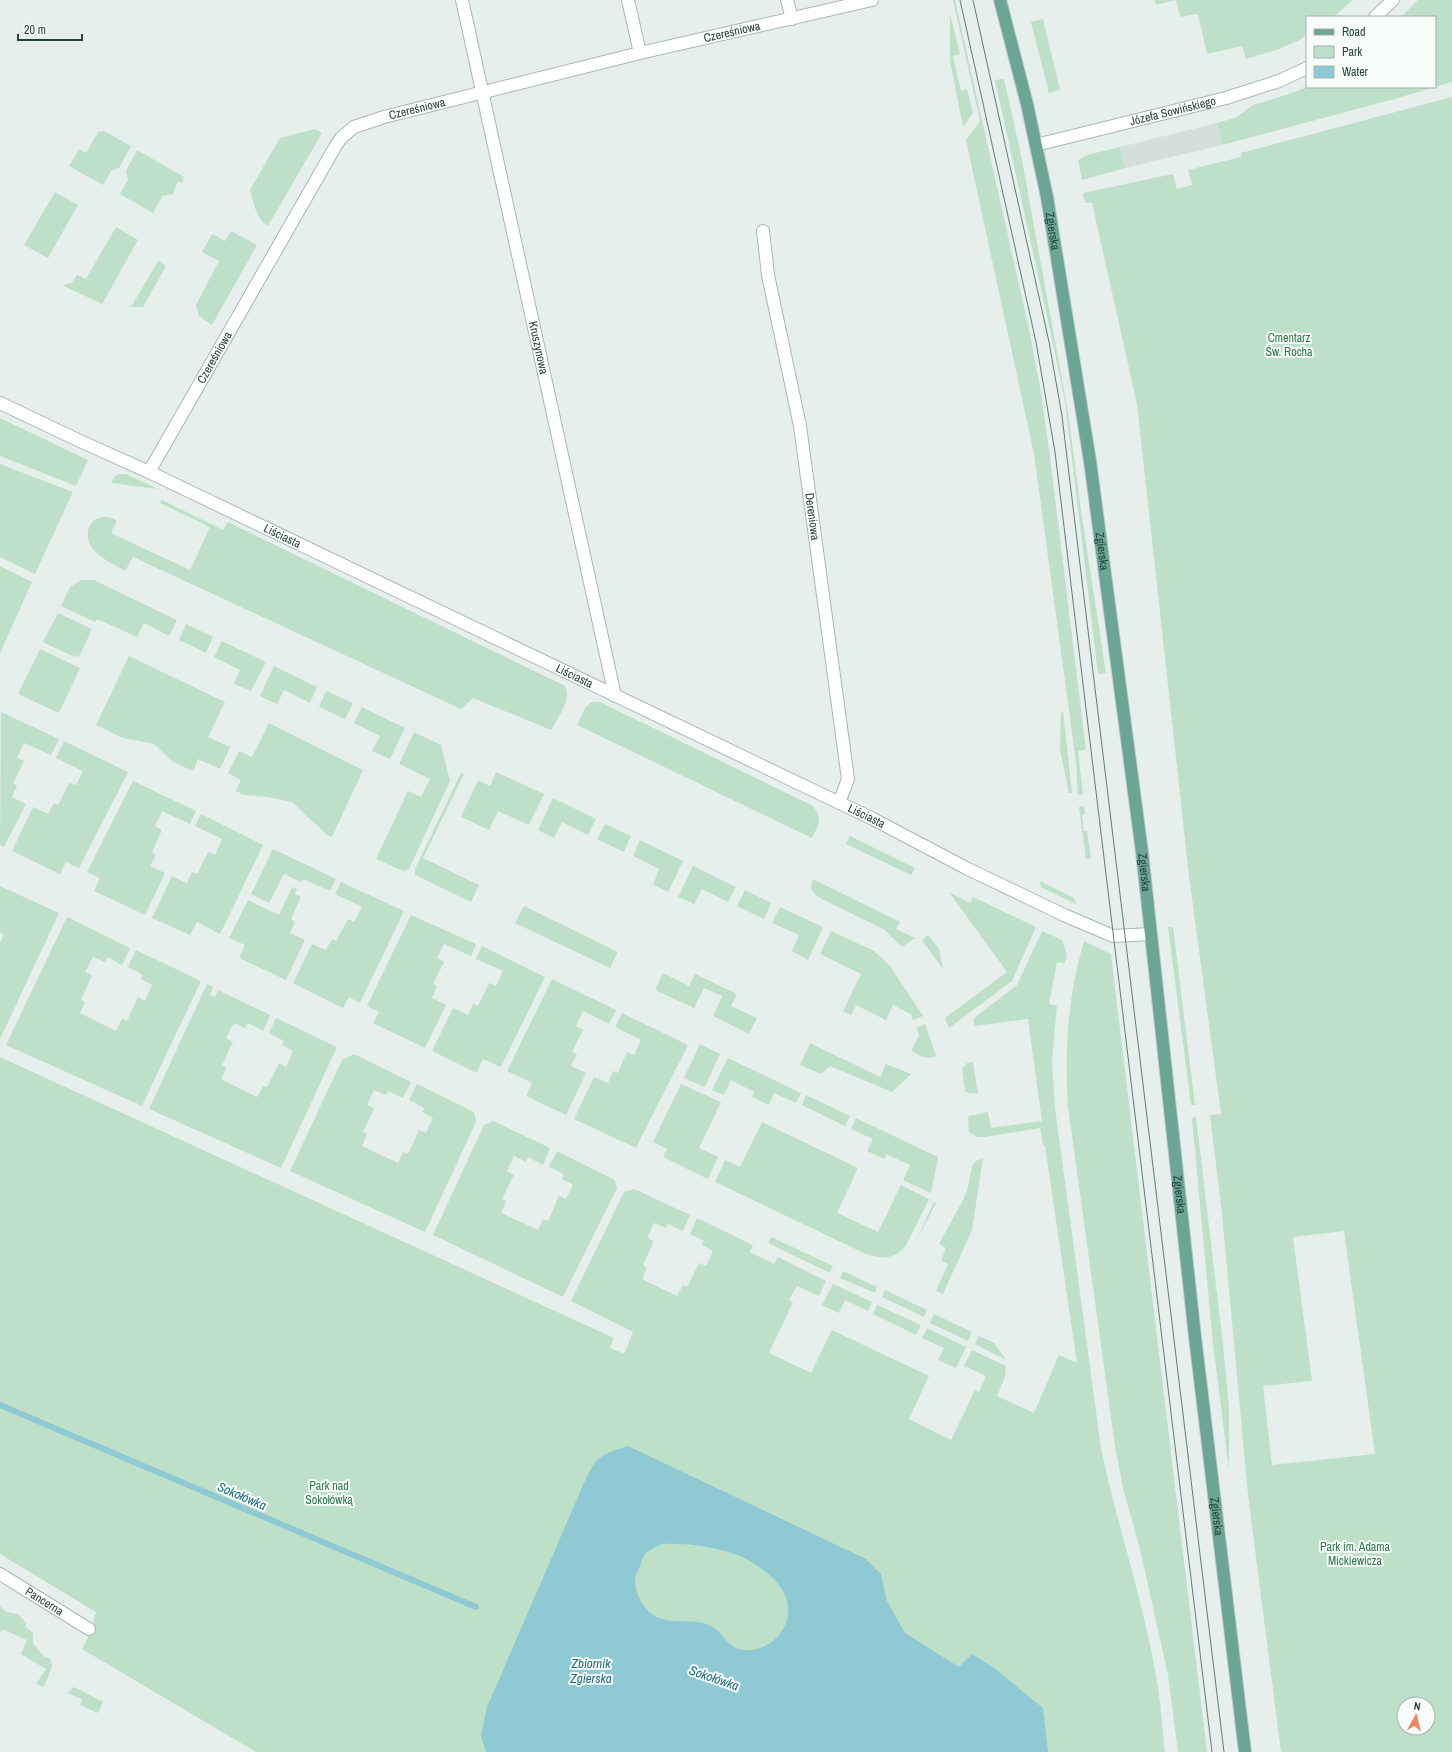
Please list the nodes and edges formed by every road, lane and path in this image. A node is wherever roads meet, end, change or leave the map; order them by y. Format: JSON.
{"nodes":[{"id":1,"x":462,"y":0,"type":"edge"},
{"id":2,"x":628,"y":0,"type":"edge"},
{"id":3,"x":787,"y":0,"type":"edge"},
{"id":4,"x":872,"y":0,"type":"edge"},
{"id":5,"x":1000,"y":0,"type":"edge"},
{"id":6,"x":1393,"y":0,"type":"edge"},
{"id":7,"x":1376,"y":16,"type":"edge"},
{"id":8,"x":792,"y":19,"type":"junction"},
{"id":9,"x":640,"y":53,"type":"junction"},
{"id":10,"x":1306,"y":68,"type":"edge"},
{"id":11,"x":482,"y":92,"type":"junction"},
{"id":12,"x":1036,"y":145,"type":"junction"},
{"id":13,"x":763,"y":231,"type":"dead end"},
{"id":14,"x":0,"y":403,"type":"edge"},
{"id":15,"x":149,"y":472,"type":"junction"},
{"id":16,"x":615,"y":696,"type":"junction"},
{"id":17,"x":839,"y":803,"type":"junction"},
{"id":18,"x":1151,"y":934,"type":"junction"},
{"id":19,"x":0,"y":1574,"type":"edge"},
{"id":20,"x":89,"y":1628,"type":"dead end"},
{"id":21,"x":1245,"y":1752,"type":"edge"}],
"edges":[{"from":1,"to":11,"type":"street","name":"Kruszynowa"},
{"from":2,"to":9,"type":"street"},
{"from":3,"to":8,"type":"street"},
{"from":4,"to":8,"type":"street","name":"Czereśniowa"},
{"from":5,"to":12,"type":"main road","name":"Zgierska"},
{"from":6,"to":7,"type":"street"},
{"from":8,"to":9,"type":"street","name":"Czereśniowa"},
{"from":9,"to":11,"type":"street","name":"Czereśniowa"},
{"from":10,"to":12,"type":"street","name":"Józefa Sowińskiego"},
{"from":11,"to":15,"type":"street","name":"Czereśniowa"},
{"from":11,"to":16,"type":"street","name":"Kruszynowa"},
{"from":12,"to":18,"type":"main road","name":"Zgierska"},
{"from":13,"to":17,"type":"street","name":"Dereniowa"},
{"from":14,"to":15,"type":"street","name":"Liściasta"},
{"from":15,"to":16,"type":"street","name":"Liściasta"},
{"from":16,"to":17,"type":"street","name":"Liściasta"},
{"from":17,"to":18,"type":"street","name":"Liściasta"},
{"from":18,"to":21,"type":"main road","name":"Zgierska"},
{"from":19,"to":20,"type":"street","name":"Pancerna"}]}
